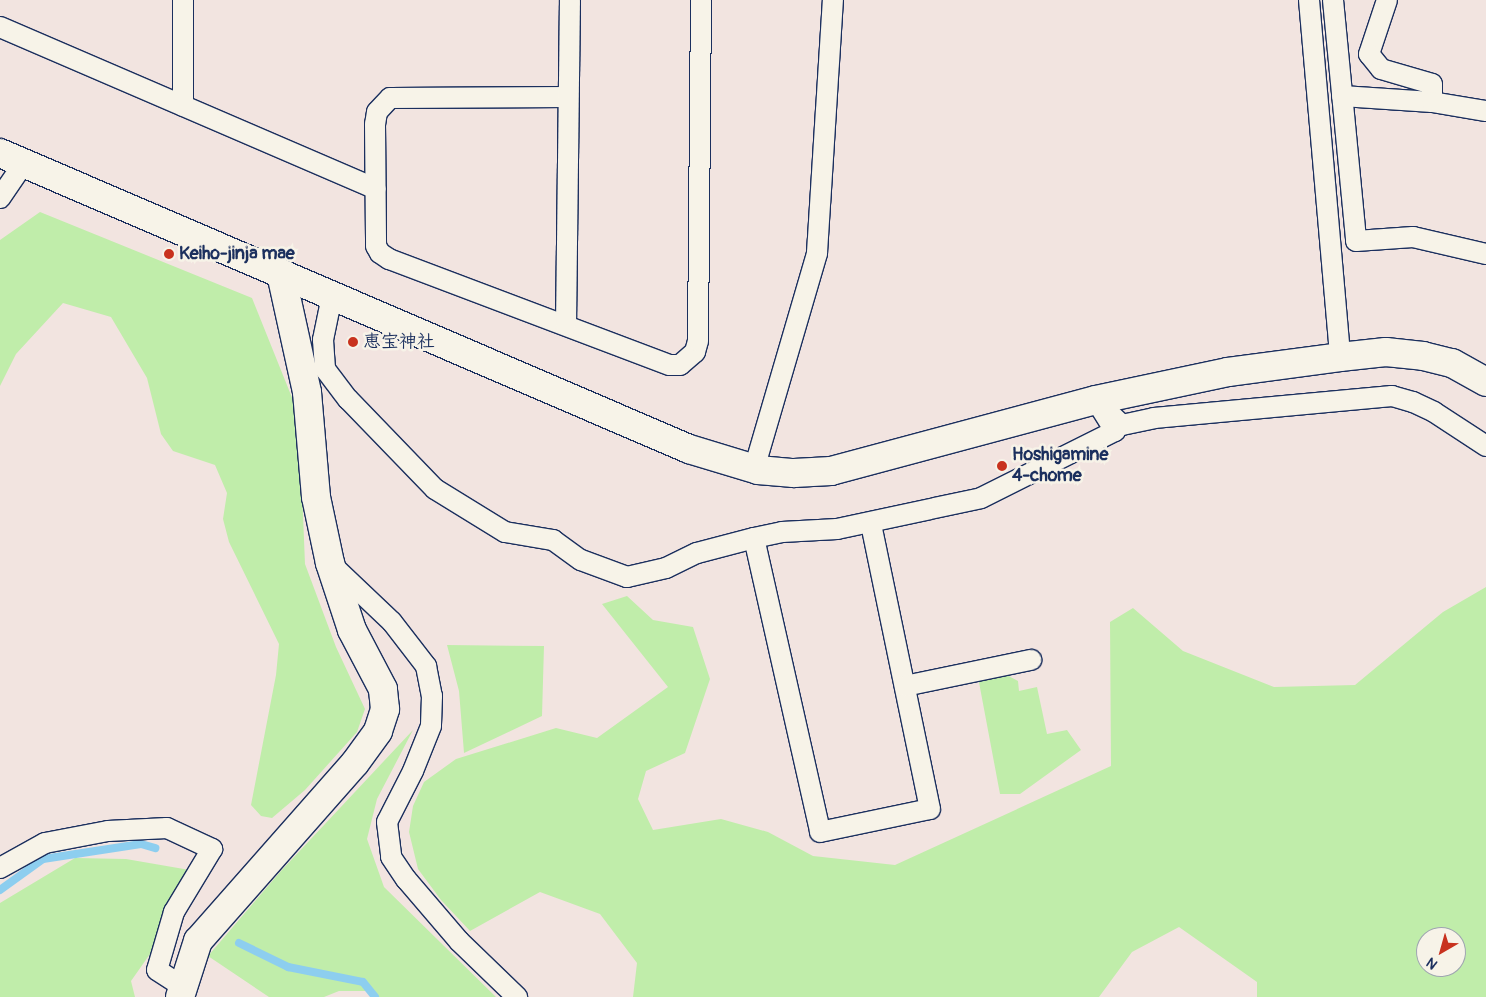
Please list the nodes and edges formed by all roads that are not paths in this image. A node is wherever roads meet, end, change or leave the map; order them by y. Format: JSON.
{"nodes":[{"id":1,"x":184,"y":0,"type":"edge"},
{"id":2,"x":570,"y":0,"type":"edge"},
{"id":3,"x":700,"y":0,"type":"edge"},
{"id":4,"x":833,"y":0,"type":"edge"},
{"id":5,"x":1309,"y":0,"type":"edge"},
{"id":6,"x":1333,"y":0,"type":"edge"},
{"id":7,"x":1387,"y":0,"type":"edge"},
{"id":8,"x":0,"y":27,"type":"edge"},
{"id":9,"x":1342,"y":96,"type":"junction"},
{"id":10,"x":568,"y":97,"type":"junction"},
{"id":11,"x":1432,"y":102,"type":"junction"},
{"id":12,"x":183,"y":106,"type":"junction"},
{"id":13,"x":1486,"y":111,"type":"edge"},
{"id":14,"x":12,"y":158,"type":"edge"},
{"id":15,"x":376,"y":189,"type":"junction"},
{"id":16,"x":0,"y":198,"type":"edge"},
{"id":17,"x":1486,"y":254,"type":"edge"},
{"id":18,"x":282,"y":274,"type":"junction"},
{"id":19,"x":332,"y":296,"type":"junction"},
{"id":20,"x":566,"y":325,"type":"junction"},
{"id":21,"x":1340,"y":357,"type":"junction"},
{"id":22,"x":1486,"y":382,"type":"edge"},
{"id":23,"x":1096,"y":400,"type":"junction"},
{"id":24,"x":1486,"y":446,"type":"edge"},
{"id":25,"x":754,"y":469,"type":"junction"},
{"id":26,"x":871,"y":523,"type":"junction"},
{"id":27,"x":754,"y":538,"type":"junction"},
{"id":28,"x":330,"y":563,"type":"junction"},
{"id":29,"x":1031,"y":660,"type":"dead end"},
{"id":30,"x":905,"y":686,"type":"junction"},
{"id":31,"x":0,"y":868,"type":"edge"},
{"id":32,"x":181,"y":992,"type":"edge"},
{"id":33,"x":517,"y":997,"type":"edge"}],
"edges":[{"from":1,"to":12,"type":"street"},
{"from":2,"to":10,"type":"street"},
{"from":3,"to":20,"type":"street"},
{"from":4,"to":25,"type":"street"},
{"from":5,"to":21,"type":"street"},
{"from":6,"to":9,"type":"street"},
{"from":7,"to":11,"type":"street"},
{"from":8,"to":12,"type":"street"},
{"from":9,"to":11,"type":"street"},
{"from":9,"to":17,"type":"street"},
{"from":10,"to":15,"type":"street"},
{"from":10,"to":20,"type":"street"},
{"from":11,"to":13,"type":"street"},
{"from":12,"to":15,"type":"street"},
{"from":14,"to":16,"type":"street"},
{"from":14,"to":18,"type":"street"},
{"from":15,"to":20,"type":"street"},
{"from":18,"to":19,"type":"street"},
{"from":18,"to":28,"type":"street"},
{"from":19,"to":25,"type":"street"},
{"from":19,"to":27,"type":"street"},
{"from":21,"to":22,"type":"street"},
{"from":21,"to":23,"type":"street"},
{"from":23,"to":24,"type":"street"},
{"from":23,"to":25,"type":"street"},
{"from":23,"to":26,"type":"street"},
{"from":26,"to":27,"type":"street"},
{"from":26,"to":30,"type":"street"},
{"from":27,"to":30,"type":"street"},
{"from":28,"to":32,"type":"street"},
{"from":28,"to":33,"type":"street"},
{"from":29,"to":30,"type":"street"},
{"from":31,"to":32,"type":"street"}]}
